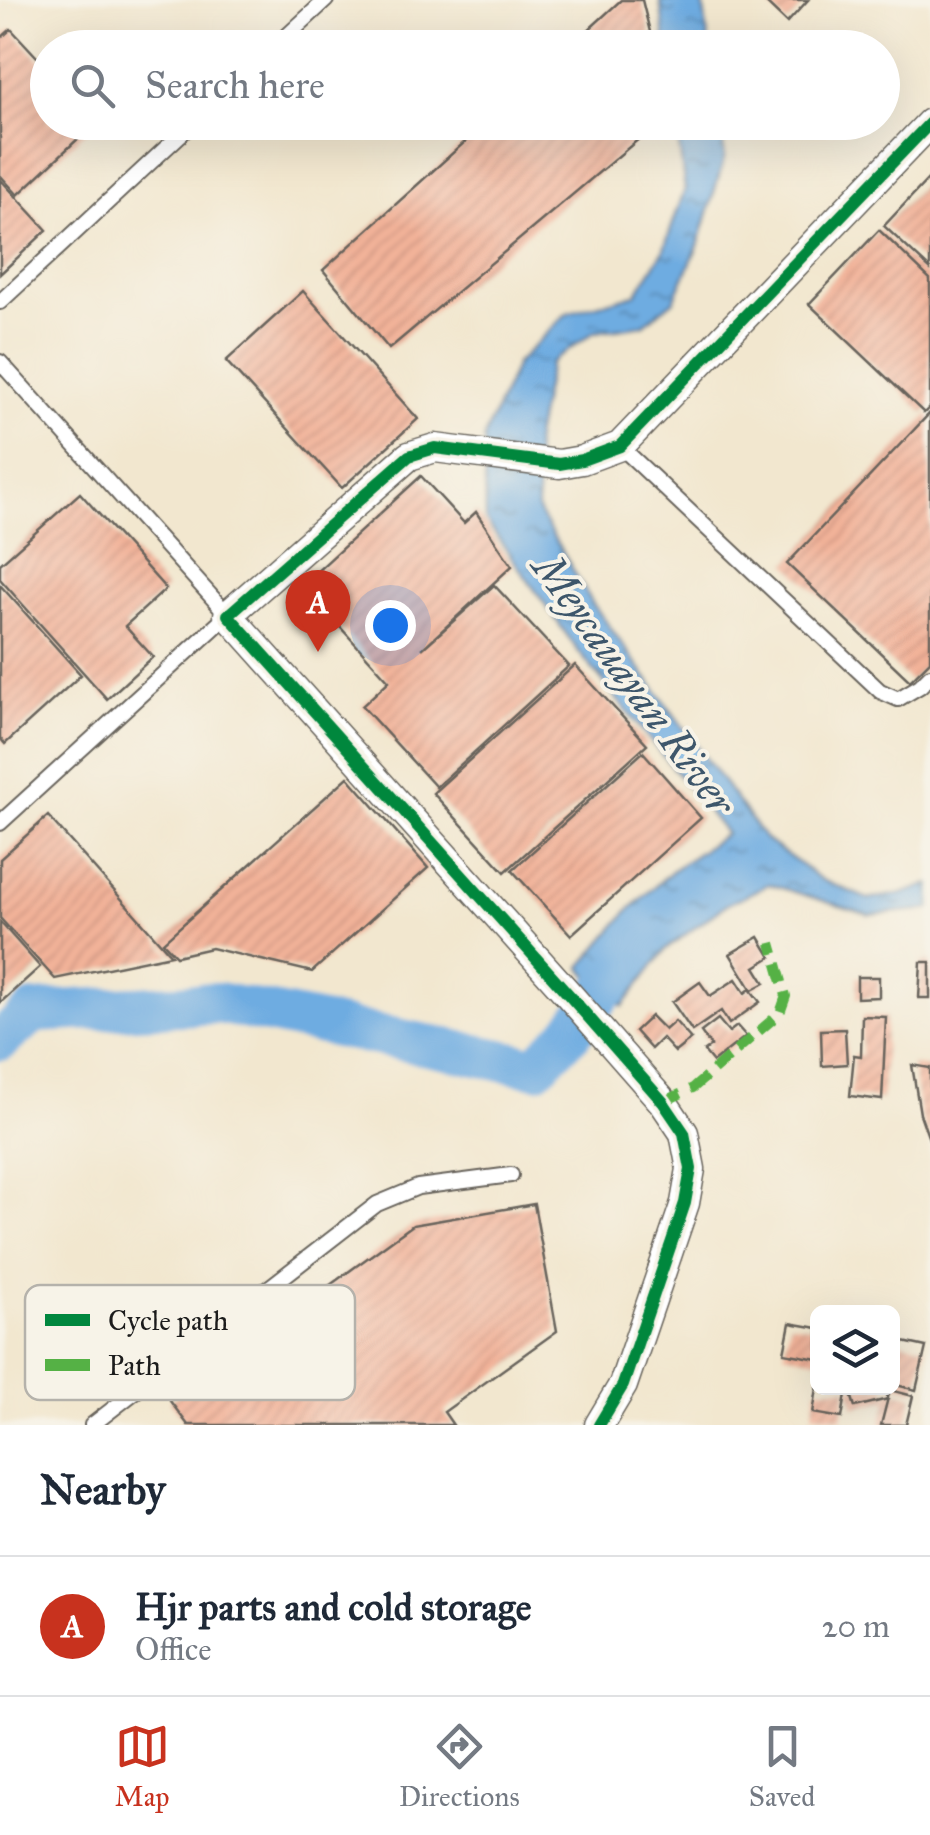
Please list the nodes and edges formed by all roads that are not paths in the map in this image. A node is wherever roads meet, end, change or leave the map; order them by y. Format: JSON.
{"nodes":[{"id":1,"x":326,"y":0,"type":"edge"},
{"id":2,"x":294,"y":30,"type":"edge"},
{"id":3,"x":930,"y":122,"type":"edge"},
{"id":4,"x":175,"y":140,"type":"edge"},
{"id":5,"x":0,"y":302,"type":"edge"},
{"id":6,"x":0,"y":362,"type":"edge"},
{"id":7,"x":620,"y":446,"type":"junction"},
{"id":8,"x":228,"y":615,"type":"junction"},
{"id":9,"x":930,"y":676,"type":"edge"},
{"id":10,"x":0,"y":824,"type":"edge"},
{"id":11,"x":511,"y":1176,"type":"dead end"},
{"id":12,"x":273,"y":1285,"type":"edge"},
{"id":13,"x":124,"y":1400,"type":"edge"},
{"id":14,"x":92,"y":1425,"type":"edge"},
{"id":15,"x":599,"y":1425,"type":"edge"}],
"edges":[{"from":1,"to":2,"type":"lane"},
{"from":3,"to":7,"type":"street"},
{"from":4,"to":5,"type":"lane"},
{"from":6,"to":8,"type":"lane"},
{"from":7,"to":8,"type":"street"},
{"from":7,"to":9,"type":"lane"},
{"from":8,"to":10,"type":"lane"},
{"from":8,"to":15,"type":"street"},
{"from":11,"to":12,"type":"lane"},
{"from":13,"to":14,"type":"lane"}]}
